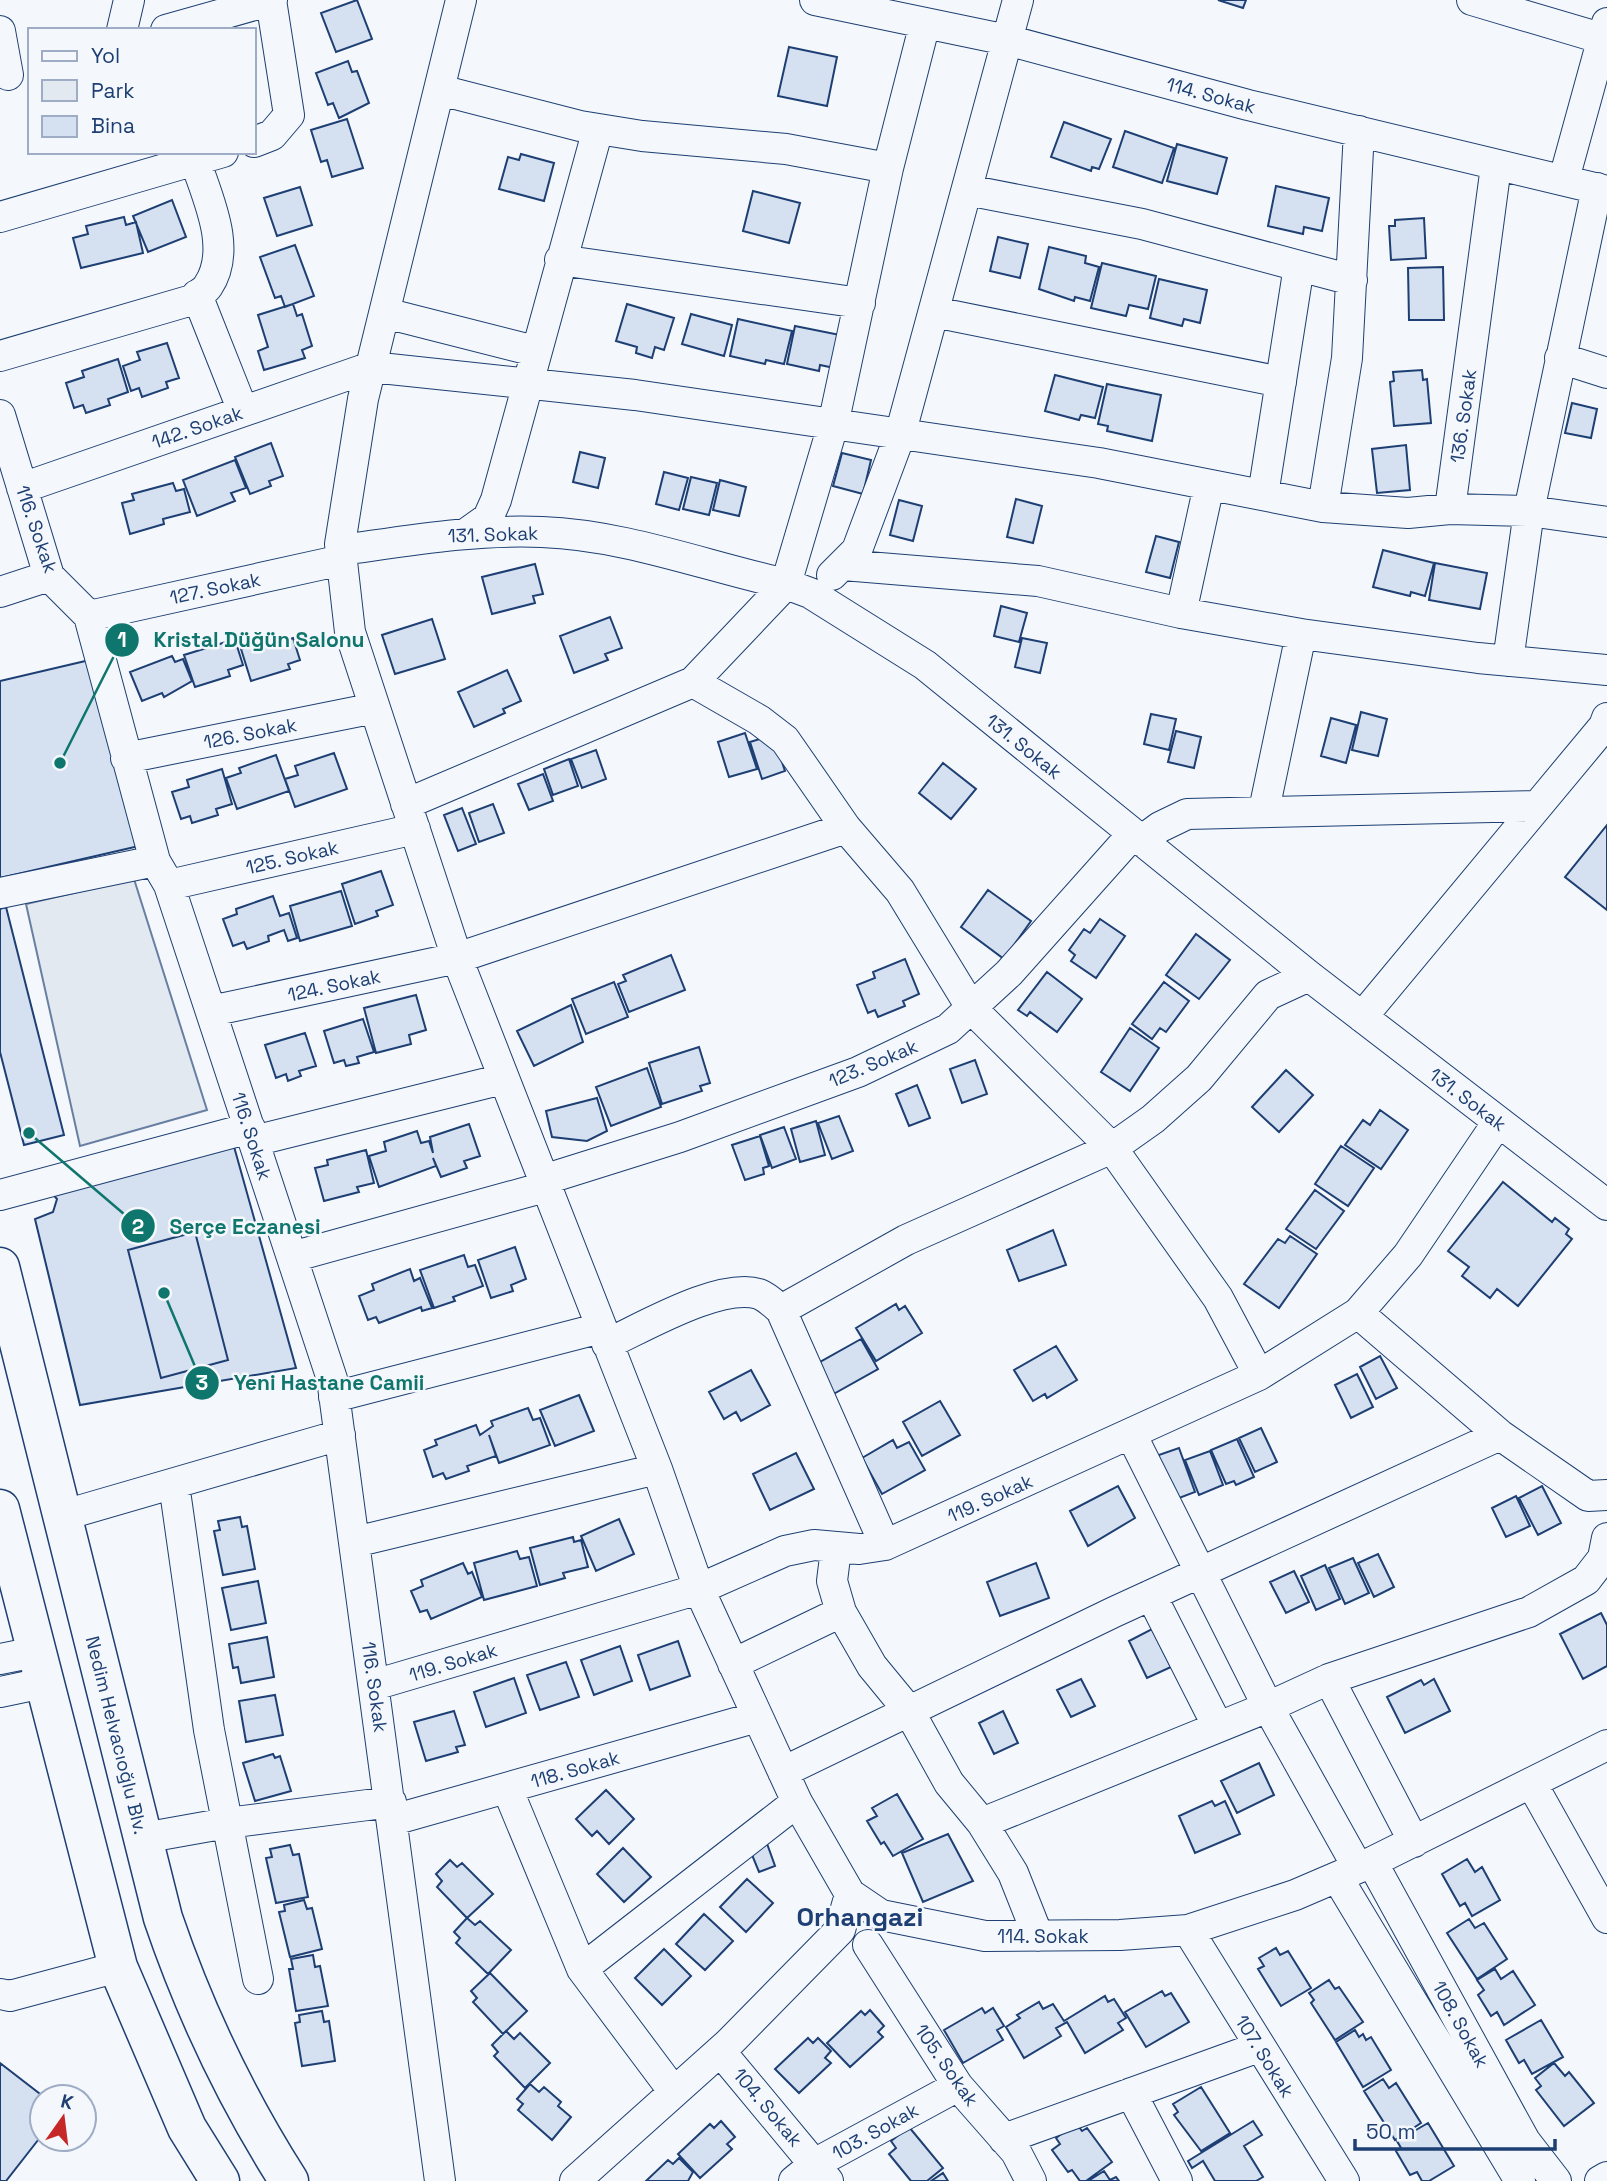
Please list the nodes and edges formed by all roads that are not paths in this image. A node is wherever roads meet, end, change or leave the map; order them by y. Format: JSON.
{"nodes":[{"id":1,"x":129,"y":0,"type":"edge"},
{"id":2,"x":271,"y":0,"type":"edge"},
{"id":3,"x":461,"y":0,"type":"edge"},
{"id":4,"x":815,"y":0,"type":"edge"},
{"id":5,"x":1018,"y":0,"type":"edge"},
{"id":6,"x":1472,"y":0,"type":"edge"},
{"id":7,"x":925,"y":23,"type":"junction"},
{"id":8,"x":122,"y":28,"type":"edge"},
{"id":9,"x":173,"y":28,"type":"edge"},
{"id":10,"x":0,"y":31,"type":"edge"},
{"id":11,"x":1606,"y":34,"type":"edge"},
{"id":12,"x":1007,"y":40,"type":"junction"},
{"id":13,"x":13,"y":74,"type":"edge"},
{"id":14,"x":440,"y":90,"type":"junction"},
{"id":15,"x":598,"y":129,"type":"junction"},
{"id":16,"x":1359,"y":131,"type":"junction"},
{"id":17,"x":256,"y":141,"type":"edge"},
{"id":18,"x":209,"y":156,"type":"edge"},
{"id":19,"x":1496,"y":166,"type":"junction"},
{"id":20,"x":888,"y":168,"type":"junction"},
{"id":21,"x":1564,"y":179,"type":"junction"},
{"id":22,"x":1602,"y":189,"type":"edge"},
{"id":23,"x":967,"y":190,"type":"junction"},
{"id":24,"x":0,"y":218,"type":"edge"},
{"id":25,"x":560,"y":260,"type":"junction"},
{"id":26,"x":1299,"y":266,"type":"junction"},
{"id":27,"x":1352,"y":280,"type":"junction"},
{"id":28,"x":197,"y":295,"type":"junction"},
{"id":29,"x":860,"y":303,"type":"junction"},
{"id":30,"x":934,"y":312,"type":"junction"},
{"id":31,"x":385,"y":313,"type":"junction"},
{"id":32,"x":535,"y":351,"type":"junction"},
{"id":33,"x":0,"y":356,"type":"edge"},
{"id":34,"x":1560,"y":358,"type":"junction"},
{"id":35,"x":371,"y":367,"type":"junction"},
{"id":36,"x":1607,"y":373,"type":"edge"},
{"id":37,"x":1281,"y":382,"type":"junction"},
{"id":38,"x":526,"y":384,"type":"junction"},
{"id":39,"x":243,"y":411,"type":"junction"},
{"id":40,"x":0,"y":415,"type":"edge"},
{"id":41,"x":833,"y":425,"type":"junction"},
{"id":42,"x":900,"y":435,"type":"junction"},
{"id":43,"x":1209,"y":485,"type":"junction"},
{"id":44,"x":22,"y":488,"type":"junction"},
{"id":45,"x":1263,"y":495,"type":"junction"},
{"id":46,"x":1324,"y":507,"type":"junction"},
{"id":47,"x":1450,"y":509,"type":"junction"},
{"id":48,"x":1529,"y":511,"type":"junction"},
{"id":49,"x":1607,"y":522,"type":"edge"},
{"id":50,"x":467,"y":533,"type":"junction"},
{"id":51,"x":341,"y":555,"type":"junction"},
{"id":52,"x":843,"y":565,"type":"junction"},
{"id":53,"x":49,"y":576,"type":"junction"},
{"id":54,"x":798,"y":588,"type":"junction"},
{"id":55,"x":0,"y":592,"type":"edge"},
{"id":56,"x":1181,"y":613,"type":"junction"},
{"id":57,"x":89,"y":616,"type":"junction"},
{"id":58,"x":1301,"y":634,"type":"junction"},
{"id":59,"x":1508,"y":661,"type":"junction"},
{"id":60,"x":1607,"y":670,"type":"edge"},
{"id":61,"x":693,"y":682,"type":"junction"},
{"id":62,"x":375,"y":708,"type":"junction"},
{"id":63,"x":1607,"y":718,"type":"edge"},
{"id":64,"x":126,"y":758,"type":"junction"},
{"id":65,"x":1537,"y":806,"type":"junction"},
{"id":66,"x":1264,"y":810,"type":"junction"},
{"id":67,"x":411,"y":817,"type":"junction"},
{"id":68,"x":846,"y":828,"type":"junction"},
{"id":69,"x":1136,"y":838,"type":"junction"},
{"id":70,"x":162,"y":873,"type":"junction"},
{"id":71,"x":0,"y":893,"type":"edge"},
{"id":72,"x":457,"y":958,"type":"junction"},
{"id":73,"x":1309,"y":976,"type":"junction"},
{"id":74,"x":972,"y":1009,"type":"junction"},
{"id":75,"x":211,"y":1012,"type":"junction"},
{"id":76,"x":1362,"y":1017,"type":"junction"},
{"id":77,"x":503,"y":1079,"type":"junction"},
{"id":78,"x":1498,"y":1122,"type":"junction"},
{"id":79,"x":252,"y":1135,"type":"junction"},
{"id":80,"x":1112,"y":1148,"type":"junction"},
{"id":81,"x":544,"y":1183,"type":"junction"},
{"id":82,"x":0,"y":1195,"type":"edge"},
{"id":83,"x":1607,"y":1205,"type":"edge"},
{"id":84,"x":292,"y":1257,"type":"junction"},
{"id":85,"x":0,"y":1268,"type":"edge"},
{"id":86,"x":781,"y":1310,"type":"junction"},
{"id":87,"x":1358,"y":1313,"type":"junction"},
{"id":88,"x":604,"y":1336,"type":"junction"},
{"id":89,"x":1259,"y":1375,"type":"junction"},
{"id":90,"x":334,"y":1397,"type":"junction"},
{"id":91,"x":1130,"y":1434,"type":"junction"},
{"id":92,"x":340,"y":1435,"type":"junction"},
{"id":93,"x":1500,"y":1435,"type":"junction"},
{"id":94,"x":657,"y":1469,"type":"junction"},
{"id":95,"x":174,"y":1484,"type":"junction"},
{"id":96,"x":1606,"y":1503,"type":"edge"},
{"id":97,"x":0,"y":1509,"type":"edge"},
{"id":98,"x":61,"y":1516,"type":"junction"},
{"id":99,"x":1607,"y":1538,"type":"edge"},
{"id":100,"x":355,"y":1542,"type":"junction"},
{"id":101,"x":885,"y":1545,"type":"junction"},
{"id":102,"x":836,"y":1549,"type":"junction"},
{"id":103,"x":1200,"y":1573,"type":"junction"},
{"id":104,"x":699,"y":1589,"type":"junction"},
{"id":105,"x":1151,"y":1595,"type":"junction"},
{"id":106,"x":841,"y":1612,"type":"junction"},
{"id":107,"x":733,"y":1664,"type":"junction"},
{"id":108,"x":26,"y":1665,"type":"edge"},
{"id":109,"x":102,"y":1674,"type":"junction"},
{"id":110,"x":1329,"y":1679,"type":"junction"},
{"id":111,"x":374,"y":1685,"type":"junction"},
{"id":112,"x":0,"y":1692,"type":"edge"},
{"id":113,"x":1268,"y":1707,"type":"junction"},
{"id":114,"x":909,"y":1712,"type":"junction"},
{"id":115,"x":757,"y":1717,"type":"junction"},
{"id":116,"x":1218,"y":1727,"type":"junction"},
{"id":117,"x":1607,"y":1745,"type":"edge"},
{"id":118,"x":783,"y":1773,"type":"junction"},
{"id":119,"x":1532,"y":1784,"type":"junction"},
{"id":120,"x":507,"y":1788,"type":"junction"},
{"id":121,"x":797,"y":1802,"type":"junction"},
{"id":122,"x":392,"y":1811,"type":"junction"},
{"id":123,"x":227,"y":1823,"type":"junction"},
{"id":124,"x":982,"y":1823,"type":"junction"},
{"id":125,"x":143,"y":1838,"type":"junction"},
{"id":126,"x":1414,"y":1842,"type":"junction"},
{"id":127,"x":1355,"y":1869,"type":"junction"},
{"id":128,"x":850,"y":1894,"type":"junction"},
{"id":129,"x":881,"y":1915,"type":"junction"},
{"id":130,"x":1607,"y":1918,"type":"edge"},
{"id":131,"x":840,"y":1930,"type":"junction"},
{"id":132,"x":1188,"y":1930,"type":"junction"},
{"id":133,"x":1038,"y":1936,"type":"junction"},
{"id":134,"x":867,"y":1945,"type":"junction"},
{"id":135,"x":118,"y":1967,"type":"junction"},
{"id":136,"x":582,"y":1969,"type":"junction"},
{"id":137,"x":258,"y":1979,"type":"dead end"},
{"id":138,"x":0,"y":1994,"type":"edge"},
{"id":139,"x":1259,"y":2047,"type":"junction"},
{"id":140,"x":720,"y":2051,"type":"junction"},
{"id":141,"x":958,"y":2086,"type":"junction"},
{"id":142,"x":674,"y":2092,"type":"junction"},
{"id":143,"x":1131,"y":2093,"type":"junction"},
{"id":144,"x":1004,"y":2139,"type":"junction"},
{"id":145,"x":813,"y":2175,"type":"edge"},
{"id":146,"x":1607,"y":2177,"type":"edge"},
{"id":147,"x":220,"y":2181,"type":"edge"},
{"id":148,"x":289,"y":2181,"type":"edge"},
{"id":149,"x":440,"y":2181,"type":"edge"},
{"id":150,"x":575,"y":2181,"type":"edge"},
{"id":151,"x":1031,"y":2181,"type":"edge"},
{"id":152,"x":1177,"y":2181,"type":"edge"},
{"id":153,"x":1344,"y":2181,"type":"edge"},
{"id":154,"x":1520,"y":2181,"type":"edge"},
{"id":155,"x":1556,"y":2181,"type":"edge"},
{"id":156,"x":1600,"y":2181,"type":"edge"}],
"edges":[{"from":1,"to":8,"type":"street"},
{"from":2,"to":9,"type":"street"},
{"from":2,"to":17,"type":"street"},
{"from":3,"to":14,"type":"street"},
{"from":4,"to":7,"type":"street","name":"114. Sokak"},
{"from":5,"to":12,"type":"street"},
{"from":6,"to":11,"type":"street"},
{"from":7,"to":12,"type":"street","name":"114. Sokak"},
{"from":7,"to":20,"type":"street"},
{"from":10,"to":13,"type":"street"},
{"from":11,"to":21,"type":"street"},
{"from":12,"to":16,"type":"street","name":"114. Sokak"},
{"from":12,"to":23,"type":"street"},
{"from":14,"to":15,"type":"street"},
{"from":14,"to":31,"type":"street"},
{"from":15,"to":20,"type":"street"},
{"from":15,"to":25,"type":"street"},
{"from":16,"to":19,"type":"street","name":"114. Sokak"},
{"from":16,"to":27,"type":"street"},
{"from":18,"to":24,"type":"street"},
{"from":18,"to":28,"type":"street"},
{"from":19,"to":21,"type":"street","name":"114. Sokak"},
{"from":19,"to":47,"type":"street","name":"136. Sokak"},
{"from":20,"to":29,"type":"street"},
{"from":21,"to":22,"type":"street","name":"114. Sokak"},
{"from":22,"to":34,"type":"street"},
{"from":23,"to":26,"type":"street"},
{"from":23,"to":30,"type":"street"},
{"from":25,"to":29,"type":"street"},
{"from":25,"to":32,"type":"street"},
{"from":26,"to":27,"type":"street"},
{"from":26,"to":37,"type":"street"},
{"from":27,"to":46,"type":"street"},
{"from":28,"to":33,"type":"street"},
{"from":28,"to":39,"type":"street"},
{"from":29,"to":41,"type":"street"},
{"from":30,"to":37,"type":"street"},
{"from":30,"to":42,"type":"street"},
{"from":31,"to":32,"type":"street"},
{"from":31,"to":35,"type":"street"},
{"from":32,"to":38,"type":"street"},
{"from":34,"to":36,"type":"street"},
{"from":34,"to":48,"type":"street"},
{"from":35,"to":38,"type":"street"},
{"from":35,"to":39,"type":"street","name":"142. Sokak"},
{"from":35,"to":51,"type":"street"},
{"from":37,"to":45,"type":"street"},
{"from":38,"to":41,"type":"street"},
{"from":38,"to":50,"type":"street"},
{"from":39,"to":44,"type":"street","name":"142. Sokak"},
{"from":40,"to":44,"type":"street","name":"116. Sokak"},
{"from":41,"to":42,"type":"street"},
{"from":41,"to":54,"type":"street"},
{"from":42,"to":43,"type":"street"},
{"from":42,"to":52,"type":"street"},
{"from":43,"to":45,"type":"street"},
{"from":43,"to":56,"type":"street"},
{"from":44,"to":53,"type":"street","name":"116. Sokak"},
{"from":45,"to":46,"type":"street"},
{"from":46,"to":47,"type":"street"},
{"from":47,"to":48,"type":"street"},
{"from":48,"to":49,"type":"street"},
{"from":48,"to":59,"type":"street"},
{"from":50,"to":51,"type":"street","name":"131. Sokak"},
{"from":50,"to":54,"type":"street","name":"131. Sokak"},
{"from":51,"to":57,"type":"street","name":"127. Sokak"},
{"from":51,"to":62,"type":"street"},
{"from":52,"to":54,"type":"street"},
{"from":52,"to":56,"type":"street"},
{"from":53,"to":55,"type":"street"},
{"from":53,"to":57,"type":"street","name":"116. Sokak"},
{"from":54,"to":61,"type":"street"},
{"from":54,"to":69,"type":"street","name":"131. Sokak"},
{"from":56,"to":58,"type":"street"},
{"from":57,"to":64,"type":"street","name":"116. Sokak"},
{"from":58,"to":59,"type":"street"},
{"from":58,"to":66,"type":"street"},
{"from":59,"to":60,"type":"street"},
{"from":61,"to":67,"type":"street","name":"125. Sokak"},
{"from":61,"to":68,"type":"street"},
{"from":62,"to":64,"type":"street","name":"126. Sokak"},
{"from":62,"to":67,"type":"street"},
{"from":63,"to":65,"type":"street"},
{"from":64,"to":70,"type":"street","name":"116. Sokak"},
{"from":65,"to":66,"type":"street","name":"123. Sokak"},
{"from":65,"to":76,"type":"street"},
{"from":66,"to":69,"type":"street","name":"123. Sokak"},
{"from":67,"to":70,"type":"street","name":"125. Sokak"},
{"from":67,"to":72,"type":"street"},
{"from":68,"to":72,"type":"street","name":"124. Sokak"},
{"from":68,"to":74,"type":"street"},
{"from":69,"to":73,"type":"street","name":"131. Sokak"},
{"from":69,"to":74,"type":"street","name":"123. Sokak"},
{"from":70,"to":71,"type":"street","name":"125. Sokak"},
{"from":70,"to":75,"type":"street","name":"116. Sokak"},
{"from":72,"to":75,"type":"street","name":"124. Sokak"},
{"from":72,"to":77,"type":"street"},
{"from":73,"to":76,"type":"street","name":"131. Sokak"},
{"from":73,"to":80,"type":"street"},
{"from":74,"to":80,"type":"street"},
{"from":74,"to":81,"type":"street","name":"123. Sokak"},
{"from":75,"to":79,"type":"street","name":"116. Sokak"},
{"from":76,"to":78,"type":"street","name":"131. Sokak"},
{"from":77,"to":79,"type":"street"},
{"from":77,"to":81,"type":"street"},
{"from":78,"to":83,"type":"street","name":"131. Sokak"},
{"from":78,"to":87,"type":"street","name":"119. Sokak"},
{"from":79,"to":82,"type":"street"},
{"from":79,"to":84,"type":"street","name":"116. Sokak"},
{"from":80,"to":86,"type":"street"},
{"from":80,"to":89,"type":"street"},
{"from":81,"to":84,"type":"street","name":"123. Sokak"},
{"from":81,"to":88,"type":"street"},
{"from":84,"to":90,"type":"street","name":"116. Sokak"},
{"from":85,"to":98,"type":"main road","name":"Nedim Helvacıoğlu Blv."},
{"from":86,"to":88,"type":"street"},
{"from":86,"to":101,"type":"street"},
{"from":87,"to":89,"type":"street","name":"119. Sokak"},
{"from":87,"to":93,"type":"street"},
{"from":88,"to":90,"type":"street"},
{"from":88,"to":94,"type":"street"},
{"from":89,"to":91,"type":"street","name":"119. Sokak"},
{"from":90,"to":92,"type":"street","name":"116. Sokak"},
{"from":91,"to":101,"type":"street","name":"119. Sokak"},
{"from":91,"to":103,"type":"street"},
{"from":92,"to":95,"type":"street"},
{"from":92,"to":100,"type":"street","name":"116. Sokak"},
{"from":93,"to":96,"type":"street"},
{"from":93,"to":103,"type":"street"},
{"from":94,"to":100,"type":"street"},
{"from":94,"to":104,"type":"street"},
{"from":95,"to":98,"type":"street"},
{"from":95,"to":123,"type":"street"},
{"from":97,"to":108,"type":"main road"},
{"from":98,"to":109,"type":"main road","name":"Nedim Helvacıoğlu Blv."},
{"from":99,"to":110,"type":"street"},
{"from":100,"to":111,"type":"street","name":"116. Sokak"},
{"from":101,"to":102,"type":"street","name":"119. Sokak"},
{"from":102,"to":104,"type":"street","name":"119. Sokak"},
{"from":102,"to":106,"type":"street"},
{"from":103,"to":105,"type":"street"},
{"from":103,"to":113,"type":"street"},
{"from":104,"to":107,"type":"street"},
{"from":104,"to":111,"type":"street","name":"119. Sokak"},
{"from":105,"to":114,"type":"street"},
{"from":105,"to":116,"type":"street"},
{"from":106,"to":107,"type":"street"},
{"from":106,"to":114,"type":"street"},
{"from":107,"to":115,"type":"street"},
{"from":108,"to":109,"type":"main road"},
{"from":108,"to":112,"type":"street"},
{"from":108,"to":135,"type":"main road"},
{"from":109,"to":125,"type":"main road","name":"Nedim Helvacıoğlu Blv."},
{"from":110,"to":113,"type":"street"},
{"from":110,"to":126,"type":"street"},
{"from":111,"to":122,"type":"street","name":"116. Sokak"},
{"from":113,"to":116,"type":"street"},
{"from":113,"to":127,"type":"street"},
{"from":114,"to":118,"type":"street"},
{"from":114,"to":124,"type":"street"},
{"from":115,"to":118,"type":"street"},
{"from":115,"to":120,"type":"street","name":"118. Sokak"},
{"from":116,"to":124,"type":"street"},
{"from":117,"to":119,"type":"street","name":"114. Sokak"},
{"from":118,"to":121,"type":"street"},
{"from":119,"to":126,"type":"street","name":"114. Sokak"},
{"from":119,"to":130,"type":"street"},
{"from":120,"to":122,"type":"street","name":"118. Sokak"},
{"from":120,"to":136,"type":"street"},
{"from":121,"to":128,"type":"street"},
{"from":121,"to":136,"type":"street"},
{"from":122,"to":123,"type":"street","name":"118. Sokak"},
{"from":122,"to":149,"type":"street","name":"116. Sokak"},
{"from":123,"to":125,"type":"street","name":"118. Sokak"},
{"from":123,"to":137,"type":"street"},
{"from":124,"to":133,"type":"street"},
{"from":125,"to":148,"type":"main road","name":"Nedim Helvacıoğlu Blv."},
{"from":126,"to":127,"type":"street","name":"114. Sokak"},
{"from":127,"to":132,"type":"street","name":"114. Sokak"},
{"from":127,"to":154,"type":"street"},
{"from":127,"to":155,"type":"street","name":"108. Sokak"},
{"from":128,"to":129,"type":"street","name":"114. Sokak"},
{"from":128,"to":131,"type":"street"},
{"from":129,"to":133,"type":"street","name":"114. Sokak"},
{"from":129,"to":134,"type":"street"},
{"from":131,"to":134,"type":"street"},
{"from":131,"to":140,"type":"street"},
{"from":132,"to":133,"type":"street","name":"114. Sokak"},
{"from":132,"to":139,"type":"street","name":"107. Sokak"},
{"from":134,"to":141,"type":"street","name":"105. Sokak"},
{"from":135,"to":138,"type":"street"},
{"from":135,"to":147,"type":"main road"},
{"from":136,"to":142,"type":"street"},
{"from":139,"to":143,"type":"street"},
{"from":139,"to":153,"type":"street","name":"107. Sokak"},
{"from":140,"to":142,"type":"street"},
{"from":140,"to":145,"type":"street","name":"104. Sokak"},
{"from":141,"to":144,"type":"street","name":"105. Sokak"},
{"from":141,"to":145,"type":"street","name":"103. Sokak"},
{"from":142,"to":150,"type":"street"},
{"from":143,"to":144,"type":"street"},
{"from":143,"to":152,"type":"street"},
{"from":144,"to":151,"type":"street","name":"105. Sokak"},
{"from":146,"to":156,"type":"street"}]}
